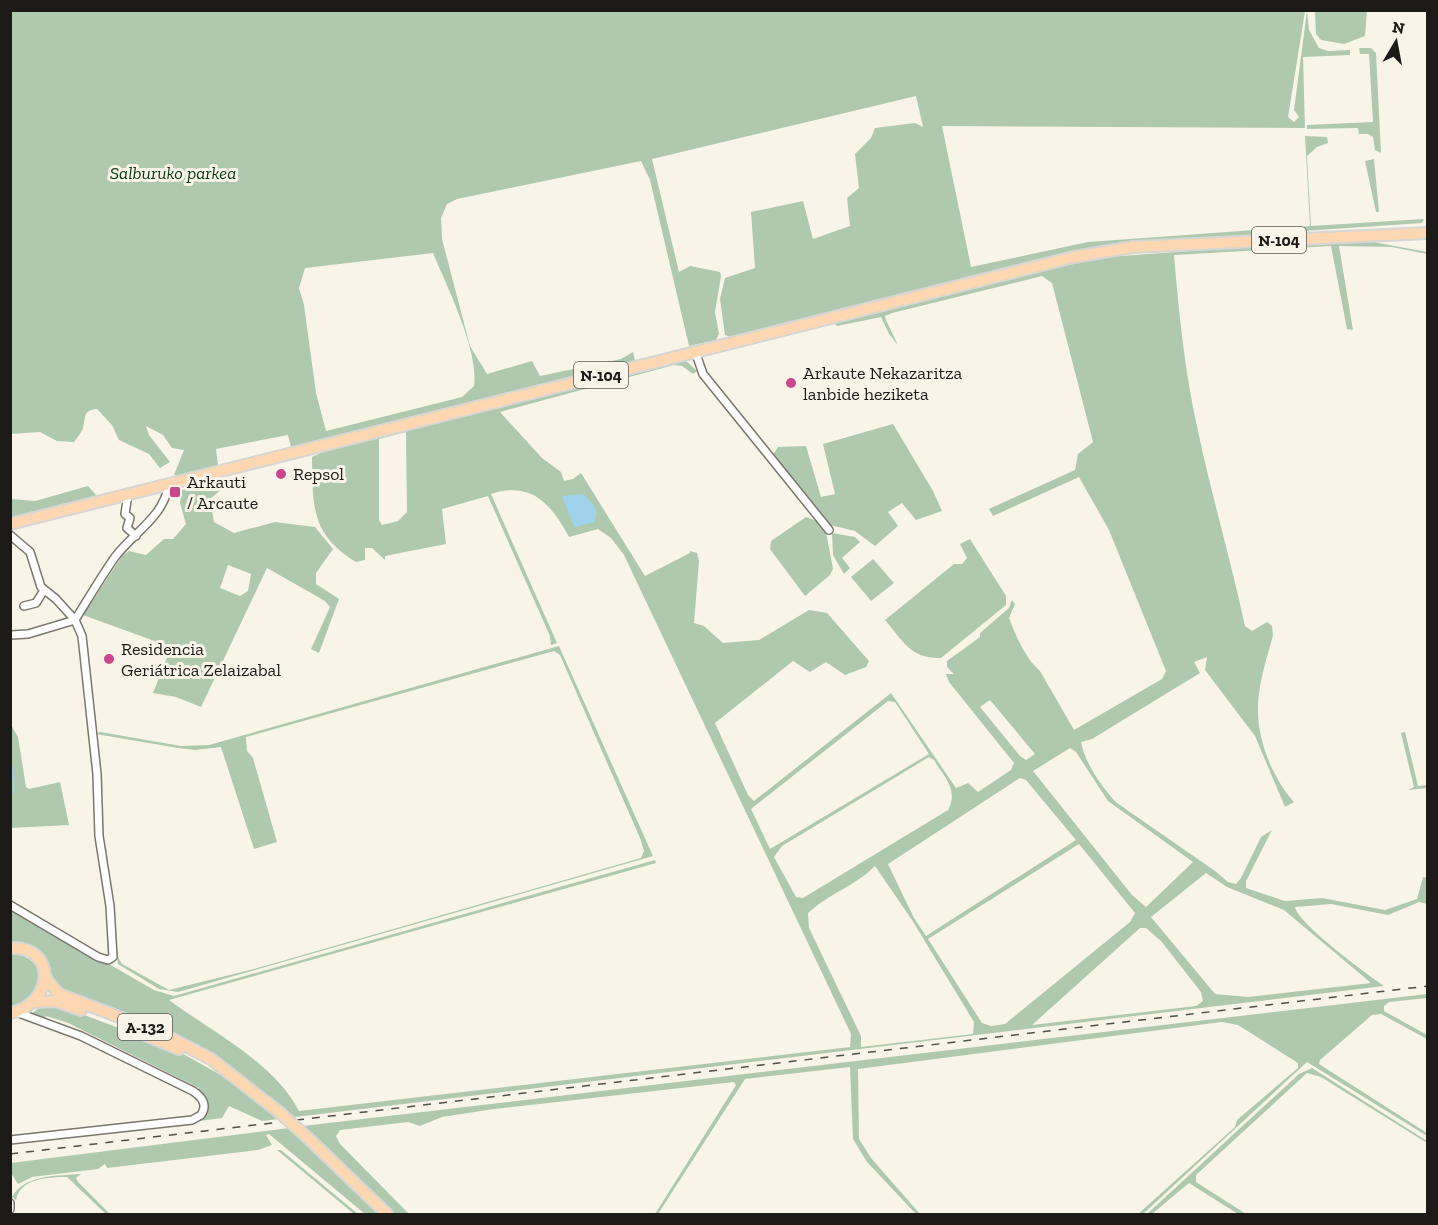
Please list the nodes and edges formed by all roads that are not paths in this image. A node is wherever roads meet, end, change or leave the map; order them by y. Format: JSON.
{"nodes":[{"id":1,"x":1428,"y":233,"type":"edge"},
{"id":2,"x":695,"y":351,"type":"junction"},
{"id":3,"x":169,"y":484,"type":"junction"},
{"id":4,"x":128,"y":494,"type":"junction"},
{"id":5,"x":10,"y":524,"type":"edge"},
{"id":6,"x":829,"y":530,"type":"dead end"},
{"id":7,"x":10,"y":535,"type":"edge"},
{"id":8,"x":136,"y":536,"type":"junction"},
{"id":9,"x":44,"y":590,"type":"junction"},
{"id":10,"x":24,"y":606,"type":"dead end"},
{"id":11,"x":75,"y":620,"type":"junction"},
{"id":12,"x":11,"y":635,"type":"edge"},
{"id":13,"x":10,"y":905,"type":"edge"},
{"id":14,"x":10,"y":948,"type":"edge"},
{"id":15,"x":45,"y":978,"type":"junction"},
{"id":16,"x":34,"y":1002,"type":"junction"},
{"id":17,"x":13,"y":1013,"type":"edge"},
{"id":18,"x":243,"y":1083,"type":"junction"},
{"id":19,"x":10,"y":1140,"type":"edge"},
{"id":20,"x":10,"y":1203,"type":"edge"},
{"id":21,"x":10,"y":1209,"type":"edge"},
{"id":22,"x":387,"y":1215,"type":"edge"}],
"edges":[{"from":1,"to":2,"type":"main road","number":"N-104"},
{"from":2,"to":3,"type":"main road","number":"N-104"},
{"from":2,"to":6,"type":"street"},
{"from":3,"to":4,"type":"main road","number":"N-104"},
{"from":3,"to":8,"type":"street"},
{"from":4,"to":5,"type":"main road","number":"N-104"},
{"from":4,"to":8,"type":"street"},
{"from":7,"to":9,"type":"street"},
{"from":8,"to":11,"type":"street"},
{"from":9,"to":10,"type":"street"},
{"from":9,"to":11,"type":"street"},
{"from":11,"to":12,"type":"street"},
{"from":11,"to":13,"type":"street"},
{"from":14,"to":15,"type":"main road"},
{"from":15,"to":16,"type":"main road"},
{"from":15,"to":18,"type":"main road","number":"A-132"},
{"from":16,"to":17,"type":"main road"},
{"from":16,"to":18,"type":"main road","number":"A-132"},
{"from":17,"to":19,"type":"street"},
{"from":18,"to":22,"type":"main road","number":"A-132","bridge":true},
{"from":20,"to":21,"type":"street"}]}
